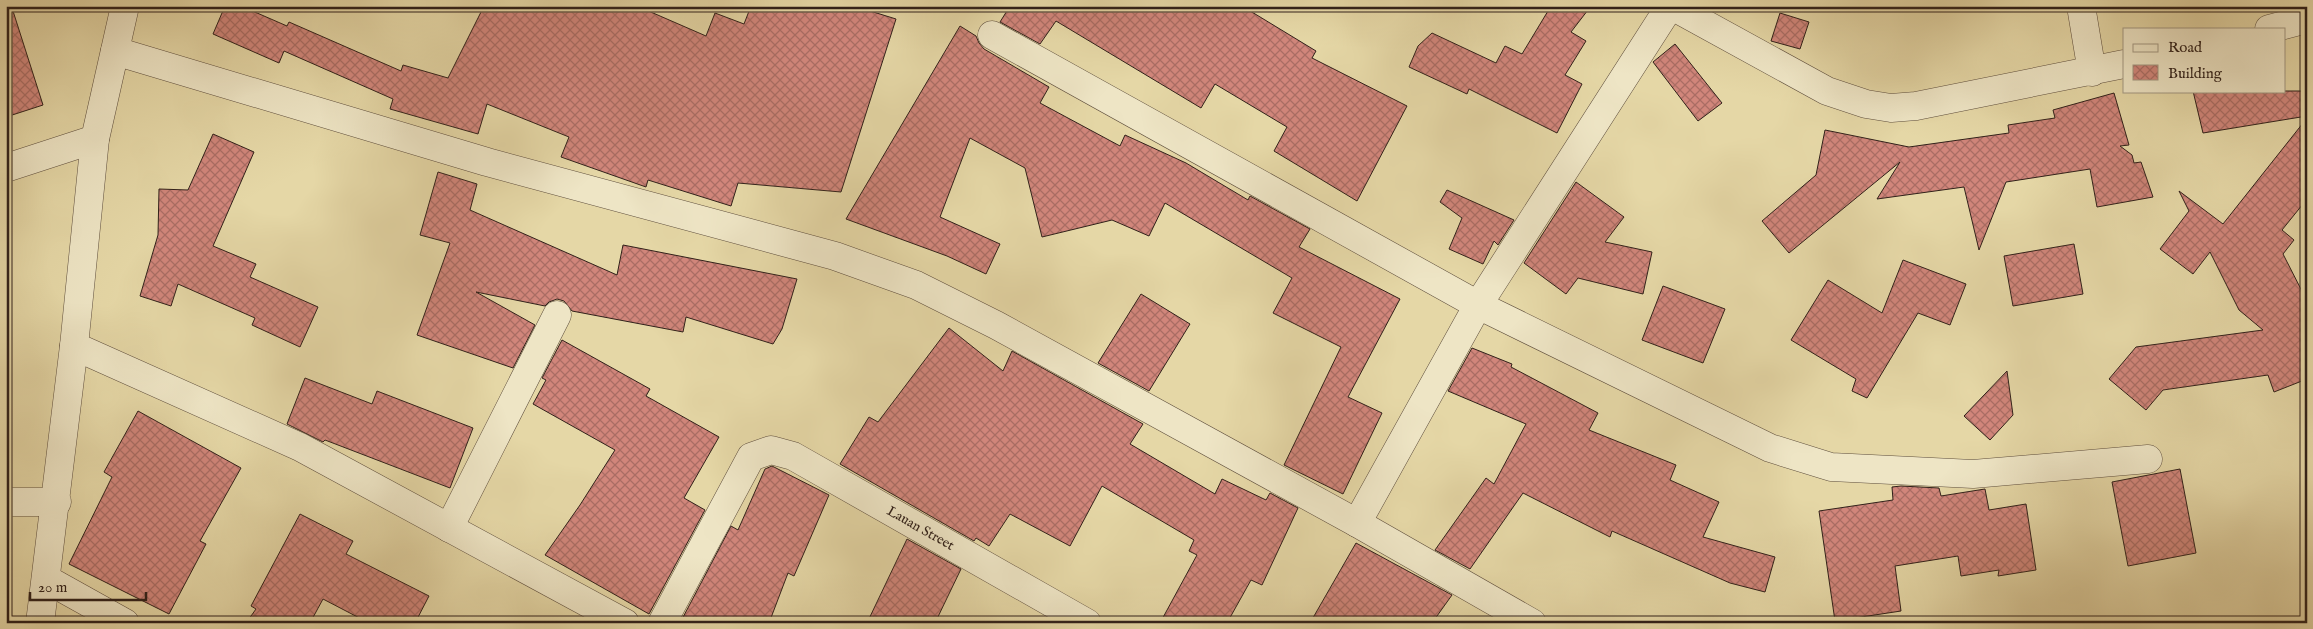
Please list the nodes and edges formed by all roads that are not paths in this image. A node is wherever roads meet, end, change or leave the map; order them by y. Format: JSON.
{"nodes":[{"id":1,"x":125,"y":6,"type":"edge"},
{"id":2,"x":1671,"y":6,"type":"edge"},
{"id":3,"x":2081,"y":6,"type":"edge"},
{"id":4,"x":2307,"y":20,"type":"edge"},
{"id":5,"x":2273,"y":28,"type":"edge"},
{"id":6,"x":992,"y":35,"type":"dead end"},
{"id":7,"x":115,"y":51,"type":"junction"},
{"id":8,"x":2123,"y":64,"type":"edge"},
{"id":9,"x":2092,"y":72,"type":"junction"},
{"id":10,"x":95,"y":139,"type":"junction"},
{"id":11,"x":6,"y":168,"type":"edge"},
{"id":12,"x":1478,"y":305,"type":"junction"},
{"id":13,"x":558,"y":315,"type":"dead end"},
{"id":14,"x":74,"y":346,"type":"junction"},
{"id":15,"x":2148,"y":459,"type":"dead end"},
{"id":16,"x":6,"y":502,"type":"edge"},
{"id":17,"x":57,"y":502,"type":"junction"},
{"id":18,"x":1357,"y":523,"type":"junction"},
{"id":19,"x":449,"y":528,"type":"junction"},
{"id":20,"x":46,"y":579,"type":"junction"},
{"id":21,"x":40,"y":623,"type":"edge"},
{"id":22,"x":125,"y":623,"type":"edge"},
{"id":23,"x":625,"y":623,"type":"edge"},
{"id":24,"x":662,"y":623,"type":"edge"},
{"id":25,"x":1087,"y":623,"type":"edge"},
{"id":26,"x":1532,"y":623,"type":"edge"}],
"edges":[{"from":1,"to":7,"type":"street"},
{"from":2,"to":9,"type":"street"},
{"from":2,"to":12,"type":"street"},
{"from":3,"to":9,"type":"street"},
{"from":4,"to":5,"type":"street"},
{"from":6,"to":12,"type":"street"},
{"from":7,"to":10,"type":"street"},
{"from":7,"to":18,"type":"street"},
{"from":8,"to":9,"type":"street"},
{"from":10,"to":11,"type":"street"},
{"from":10,"to":14,"type":"street"},
{"from":12,"to":15,"type":"street"},
{"from":12,"to":18,"type":"street"},
{"from":13,"to":19,"type":"street"},
{"from":14,"to":17,"type":"street"},
{"from":14,"to":19,"type":"street"},
{"from":16,"to":17,"type":"street"},
{"from":17,"to":20,"type":"street"},
{"from":18,"to":26,"type":"street"},
{"from":19,"to":23,"type":"street"},
{"from":20,"to":21,"type":"street"},
{"from":20,"to":22,"type":"street"},
{"from":24,"to":25,"type":"street","name":"Lauan Street"}]}
